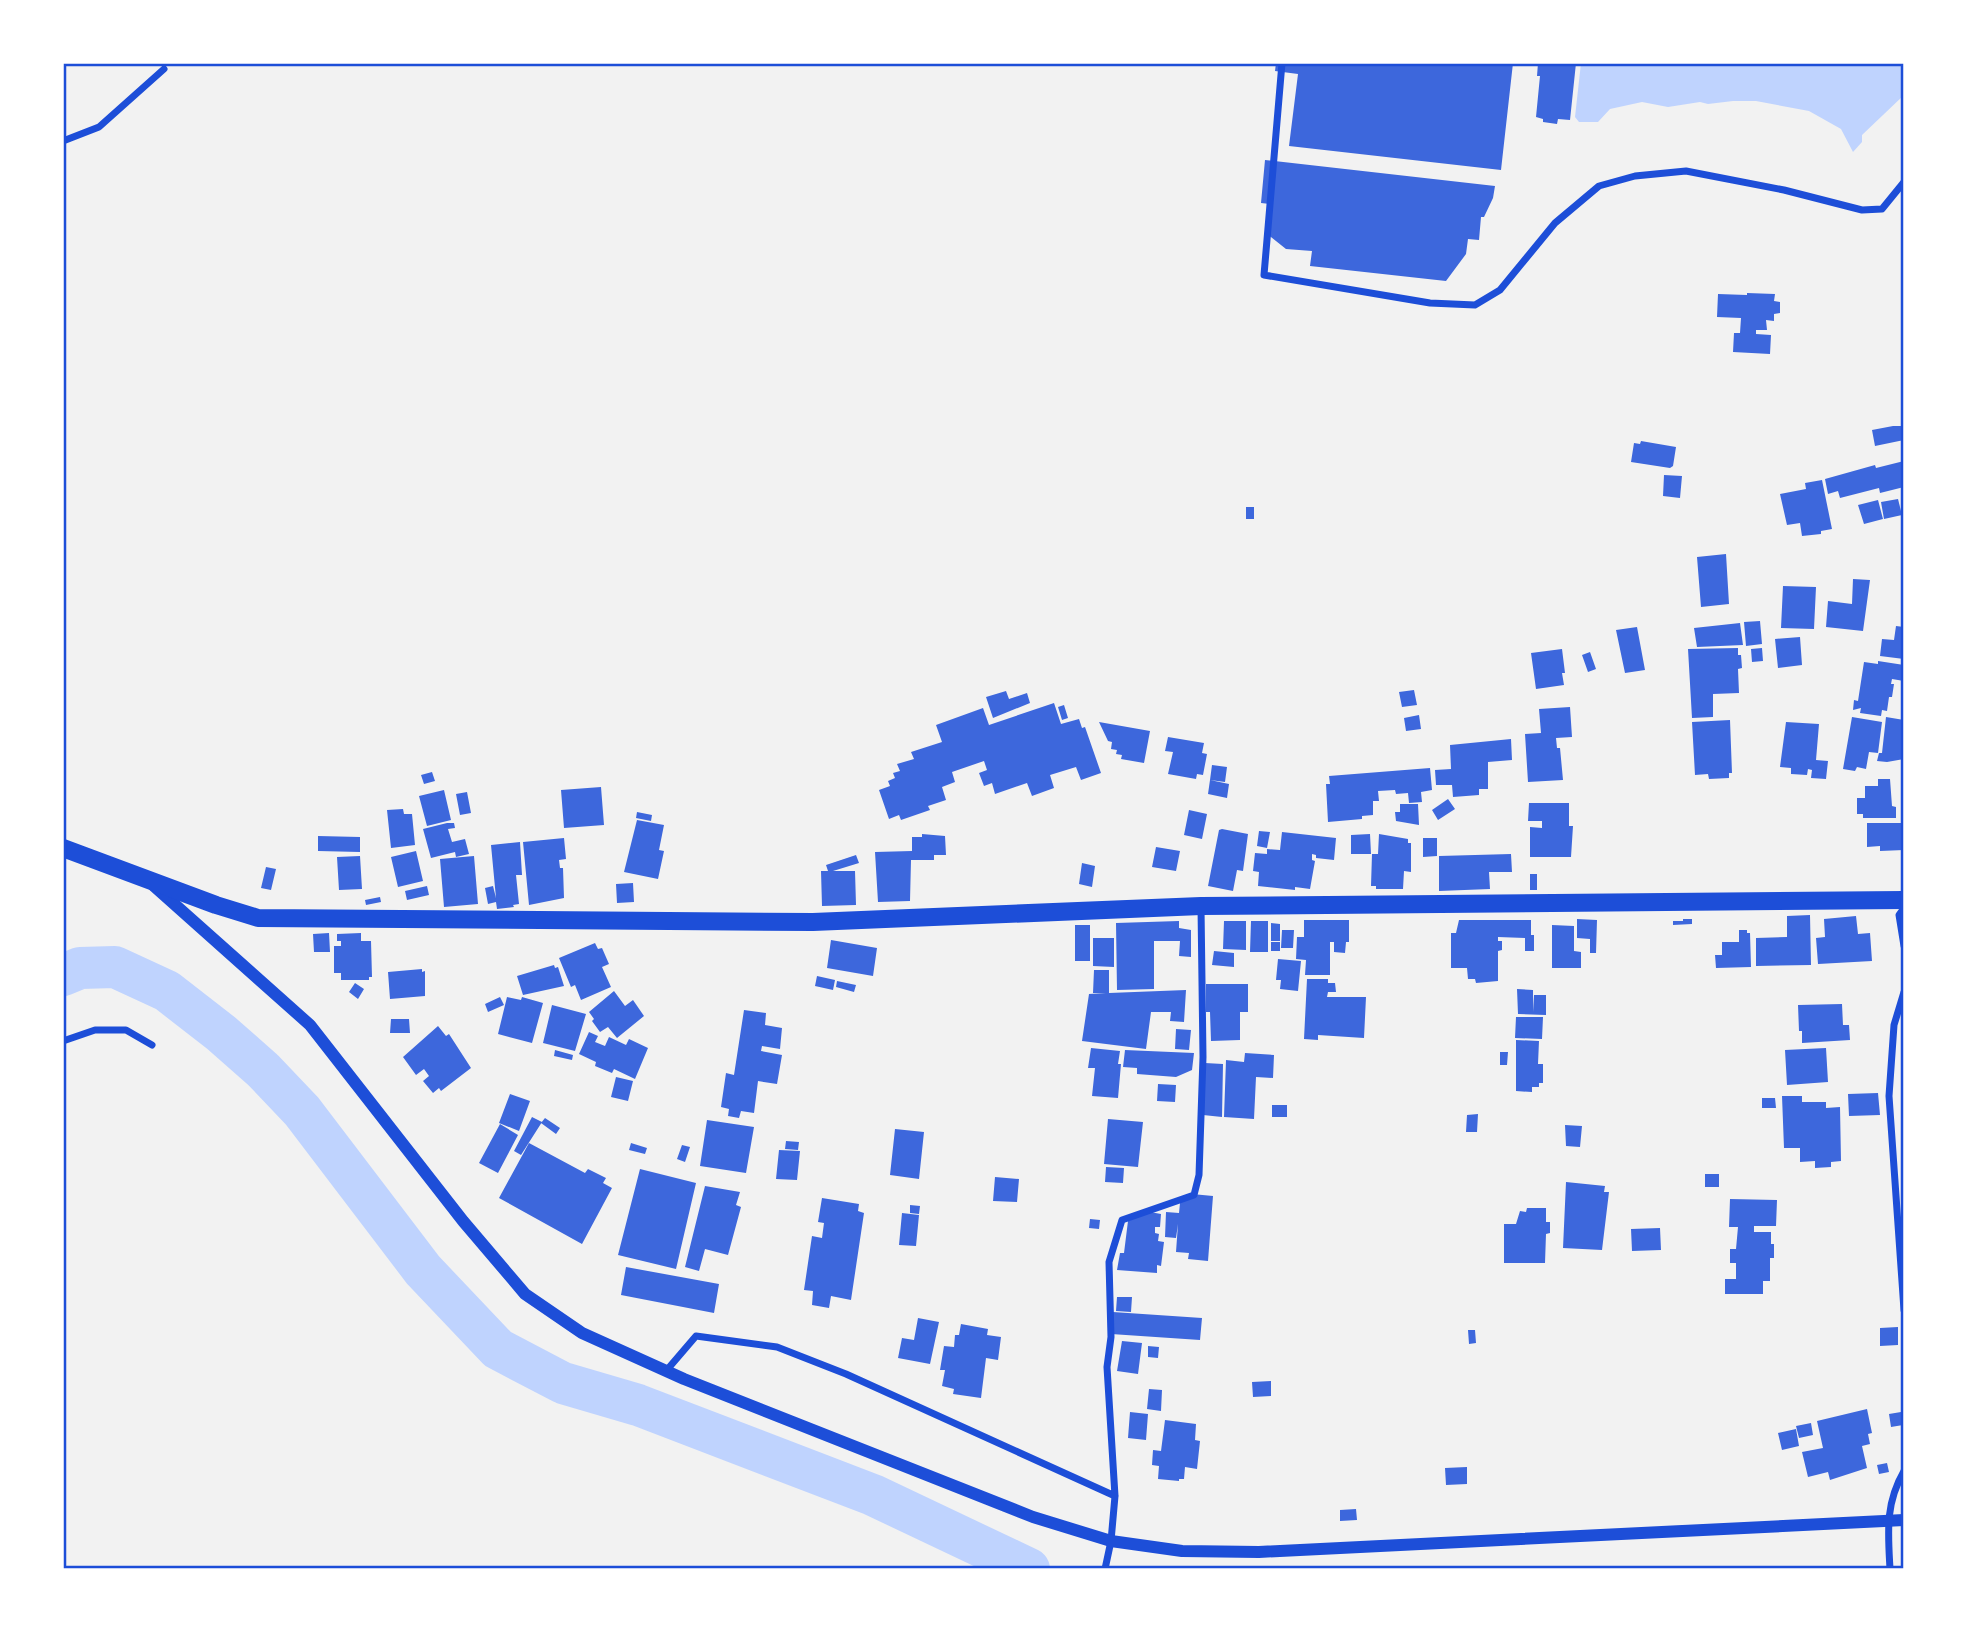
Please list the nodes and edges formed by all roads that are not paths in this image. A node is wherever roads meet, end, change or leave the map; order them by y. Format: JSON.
{"nodes":[{"id":1,"x":1282,"y":63,"type":"edge"},
{"id":2,"x":164,"y":69,"type":"dead end"},
{"id":3,"x":63,"y":141,"type":"edge"},
{"id":4,"x":1904,"y":182,"type":"edge"},
{"id":5,"x":63,"y":848,"type":"edge"},
{"id":6,"x":148,"y":881,"type":"junction"},
{"id":7,"x":1904,"y":900,"type":"edge"},
{"id":8,"x":1201,"y":906,"type":"junction"},
{"id":9,"x":1904,"y":908,"type":"edge"},
{"id":10,"x":1904,"y":946,"type":"edge"},
{"id":11,"x":1904,"y":992,"type":"edge"},
{"id":12,"x":63,"y":1041,"type":"edge"},
{"id":13,"x":152,"y":1045,"type":"dead end"},
{"id":14,"x":1904,"y":1310,"type":"edge"},
{"id":15,"x":666,"y":1371,"type":"junction"},
{"id":16,"x":1904,"y":1471,"type":"edge"},
{"id":17,"x":1115,"y":1496,"type":"junction"},
{"id":18,"x":1904,"y":1520,"type":"edge"},
{"id":19,"x":1888,"y":1522,"type":"junction"},
{"id":20,"x":1111,"y":1541,"type":"junction"},
{"id":21,"x":1105,"y":1569,"type":"edge"},
{"id":22,"x":1890,"y":1569,"type":"edge"}],
"edges":[{"from":1,"to":4,"type":"street"},
{"from":2,"to":3,"type":"street"},
{"from":5,"to":6,"type":"main road"},
{"from":6,"to":8,"type":"main road"},
{"from":6,"to":15,"type":"street"},
{"from":7,"to":8,"type":"main road"},
{"from":8,"to":17,"type":"street"},
{"from":9,"to":10,"type":"street"},
{"from":11,"to":14,"type":"street"},
{"from":12,"to":13,"type":"street"},
{"from":15,"to":17,"type":"street"},
{"from":15,"to":20,"type":"street"},
{"from":16,"to":19,"type":"street"},
{"from":17,"to":20,"type":"street"},
{"from":18,"to":19,"type":"street"},
{"from":19,"to":20,"type":"street"},
{"from":19,"to":22,"type":"street"},
{"from":20,"to":21,"type":"street"}]}
